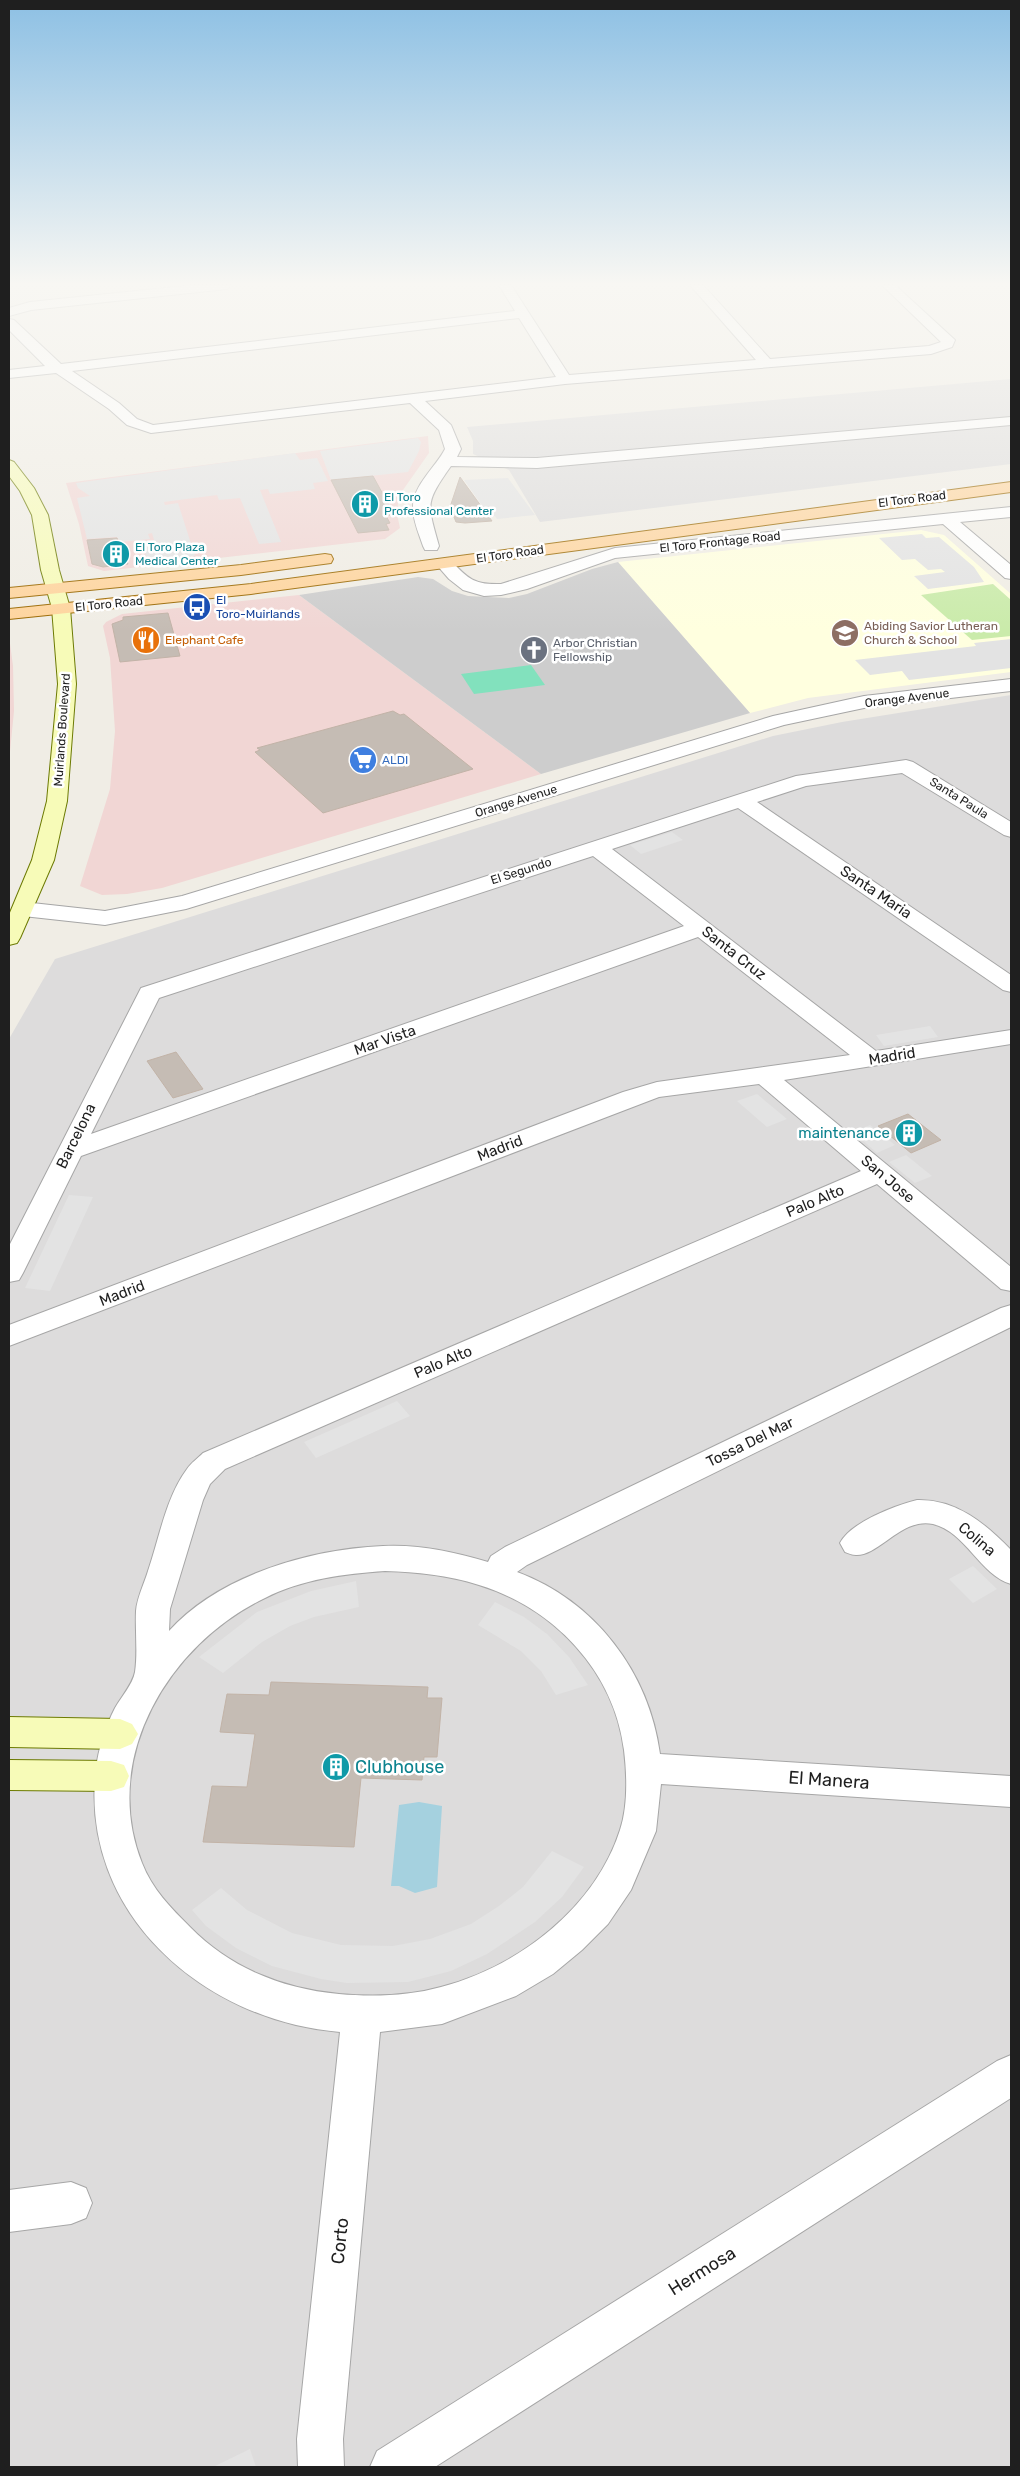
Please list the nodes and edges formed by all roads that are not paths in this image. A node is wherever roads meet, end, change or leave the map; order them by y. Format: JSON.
{"nodes":[{"id":1,"x":106,"y":401,"type":"edge"},
{"id":2,"x":392,"y":401,"type":"edge"},
{"id":3,"x":416,"y":401,"type":"edge"},
{"id":4,"x":1011,"y":421,"type":"edge"},
{"id":5,"x":448,"y":462,"type":"junction"},
{"id":6,"x":9,"y":465,"type":"edge"},
{"id":7,"x":1011,"y":472,"type":"edge"},
{"id":8,"x":1011,"y":486,"type":"edge"},
{"id":9,"x":807,"y":498,"type":"dead end"},
{"id":10,"x":1011,"y":512,"type":"edge"},
{"id":11,"x":947,"y":519,"type":"junction"},
{"id":12,"x":451,"y":543,"type":"dead end"},
{"id":13,"x":432,"y":546,"type":"junction"},
{"id":14,"x":412,"y":548,"type":"dead end"},
{"id":15,"x":343,"y":557,"type":"dead end"},
{"id":16,"x":444,"y":563,"type":"junction"},
{"id":17,"x":1011,"y":574,"type":"edge"},
{"id":18,"x":56,"y":588,"type":"junction"},
{"id":19,"x":9,"y":593,"type":"edge"},
{"id":20,"x":61,"y":608,"type":"junction"},
{"id":21,"x":9,"y":614,"type":"edge"},
{"id":22,"x":1011,"y":685,"type":"edge"},
{"id":23,"x":906,"y":766,"type":"joint"},
{"id":24,"x":740,"y":800,"type":"junction"},
{"id":25,"x":1011,"y":831,"type":"edge"},
{"id":26,"x":595,"y":848,"type":"junction"},
{"id":27,"x":23,"y":909,"type":"junction"},
{"id":28,"x":701,"y":928,"type":"junction"},
{"id":29,"x":9,"y":938,"type":"edge"},
{"id":30,"x":1011,"y":984,"type":"edge"},
{"id":31,"x":144,"y":999,"type":"joint"},
{"id":32,"x":1011,"y":1037,"type":"edge"},
{"id":33,"x":872,"y":1060,"type":"junction"},
{"id":34,"x":764,"y":1076,"type":"junction"},
{"id":35,"x":69,"y":1151,"type":"junction"},
{"id":36,"x":880,"y":1173,"type":"junction"},
{"id":37,"x":9,"y":1273,"type":"edge"},
{"id":38,"x":1011,"y":1282,"type":"edge"},
{"id":39,"x":1011,"y":1315,"type":"edge"},
{"id":40,"x":9,"y":1336,"type":"edge"},
{"id":41,"x":856,"y":1543,"type":"dead end"},
{"id":42,"x":1011,"y":1571,"type":"edge"},
{"id":43,"x":497,"y":1577,"type":"junction"},
{"id":44,"x":152,"y":1673,"type":"junction"},
{"id":45,"x":9,"y":1732,"type":"edge"},
{"id":46,"x":120,"y":1734,"type":"junction"},
{"id":47,"x":646,"y":1768,"type":"junction"},
{"id":48,"x":9,"y":1775,"type":"edge"},
{"id":49,"x":111,"y":1776,"type":"junction"},
{"id":50,"x":1011,"y":1792,"type":"edge"},
{"id":51,"x":362,"y":2015,"type":"junction"},
{"id":52,"x":1011,"y":2076,"type":"edge"},
{"id":53,"x":71,"y":2203,"type":"dead end"},
{"id":54,"x":9,"y":2211,"type":"edge"},
{"id":55,"x":321,"y":2467,"type":"edge"},
{"id":56,"x":393,"y":2467,"type":"edge"}],
"edges":[{"from":1,"to":2,"type":"street"},
{"from":3,"to":5,"type":"street"},
{"from":4,"to":5,"type":"street"},
{"from":5,"to":13,"type":"street"},
{"from":6,"to":18,"type":"main road","name":"Muirlands Boulevard"},
{"from":7,"to":9,"type":"main road","name":"El Toro Road"},
{"from":8,"to":16,"type":"main road","name":"El Toro Road"},
{"from":10,"to":11,"type":"street","name":"El Toro Frontage Road"},
{"from":11,"to":16,"type":"street","name":"El Toro Frontage Road"},
{"from":11,"to":17,"type":"street"},
{"from":12,"to":13,"type":"main road"},
{"from":13,"to":14,"type":"main road"},
{"from":13,"to":16,"type":"main road"},
{"from":15,"to":18,"type":"main road","name":"El Toro Road"},
{"from":16,"to":20,"type":"main road","name":"El Toro Road"},
{"from":18,"to":19,"type":"main road","name":"El Toro Road"},
{"from":18,"to":20,"type":"main road","name":"Muirlands Boulevard"},
{"from":20,"to":21,"type":"main road","name":"El Toro Road"},
{"from":20,"to":27,"type":"main road","name":"Muirlands Boulevard"},
{"from":22,"to":27,"type":"street","name":"Orange Avenue"},
{"from":23,"to":24,"type":"street","name":"El Segundo"},
{"from":23,"to":25,"type":"street","name":"Santa Paula"},
{"from":24,"to":26,"type":"street","name":"El Segundo"},
{"from":24,"to":30,"type":"street","name":"Santa Maria"},
{"from":26,"to":28,"type":"street","name":"Santa Cruz"},
{"from":26,"to":31,"type":"street","name":"El Segundo"},
{"from":27,"to":29,"type":"main road","name":"Muirlands Boulevard"},
{"from":28,"to":33,"type":"street","name":"Santa Cruz"},
{"from":28,"to":35,"type":"street","name":"Mar Vista"},
{"from":31,"to":35,"type":"street","name":"Barcelona"},
{"from":32,"to":33,"type":"street","name":"Madrid"},
{"from":33,"to":34,"type":"street","name":"Madrid"},
{"from":34,"to":36,"type":"street","name":"San Jose"},
{"from":34,"to":40,"type":"street","name":"Madrid"},
{"from":35,"to":37,"type":"street","name":"Barcelona"},
{"from":36,"to":38,"type":"street","name":"San Jose"},
{"from":36,"to":44,"type":"street","name":"Palo Alto"},
{"from":39,"to":43,"type":"street","name":"Tossa Del Mar"},
{"from":41,"to":42,"type":"street","name":"Colina"},
{"from":43,"to":44,"type":"street"},
{"from":43,"to":47,"type":"street"},
{"from":44,"to":46,"type":"street"},
{"from":45,"to":46,"type":"main road"},
{"from":46,"to":49,"type":"street"},
{"from":47,"to":50,"type":"street","name":"El Manera"},
{"from":47,"to":51,"type":"street"},
{"from":48,"to":49,"type":"main road"},
{"from":49,"to":51,"type":"street"},
{"from":51,"to":55,"type":"street","name":"Corto"},
{"from":52,"to":56,"type":"street","name":"Hermosa"},
{"from":53,"to":54,"type":"street"}]}
